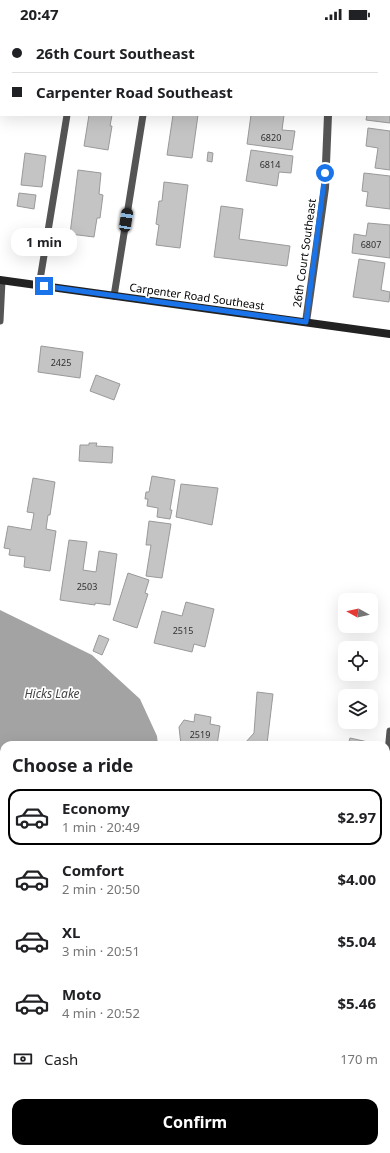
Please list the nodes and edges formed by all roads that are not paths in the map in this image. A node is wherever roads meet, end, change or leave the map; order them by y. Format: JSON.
{"nodes":[{"id":1,"x":67,"y":116,"type":"edge"},
{"id":2,"x":143,"y":116,"type":"edge"},
{"id":3,"x":328,"y":116,"type":"edge"},
{"id":4,"x":1,"y":280,"type":"edge"},
{"id":5,"x":39,"y":286,"type":"junction"},
{"id":6,"x":114,"y":296,"type":"junction"},
{"id":7,"x":0,"y":321,"type":"edge"},
{"id":8,"x":306,"y":322,"type":"junction"},
{"id":9,"x":390,"y":334,"type":"edge"},
{"id":10,"x":390,"y":730,"type":"edge"},
{"id":11,"x":389,"y":741,"type":"edge"}],
"edges":[{"from":1,"to":5,"type":"lane"},
{"from":2,"to":6,"type":"lane"},
{"from":3,"to":8,"type":"street","name":"26th Court Southeast"},
{"from":4,"to":5,"type":"street","name":"Carpenter Road Southeast"},
{"from":4,"to":7,"type":"lane"},
{"from":5,"to":6,"type":"street","name":"Carpenter Road Southeast"},
{"from":6,"to":8,"type":"street","name":"Carpenter Road Southeast"},
{"from":8,"to":9,"type":"street","name":"Carpenter Road Southeast"},
{"from":10,"to":11,"type":"lane"}]}
